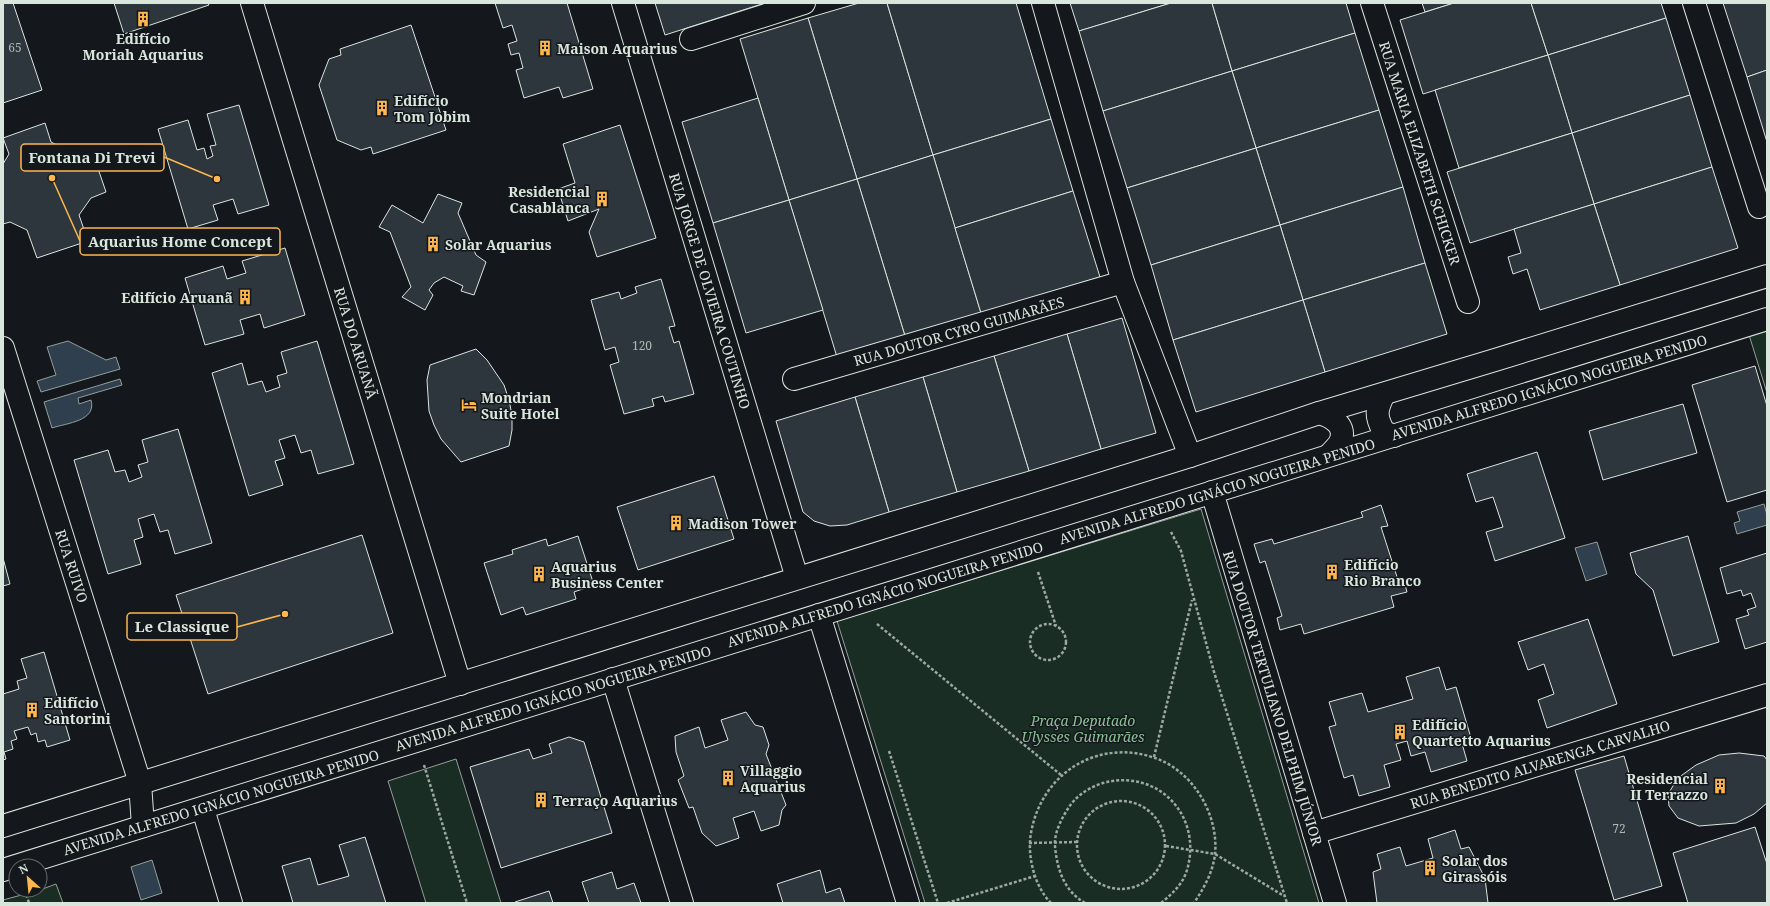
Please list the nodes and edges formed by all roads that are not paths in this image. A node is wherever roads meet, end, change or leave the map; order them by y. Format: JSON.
{"nodes":[{"id":1,"x":252,"y":3,"type":"edge"},
{"id":2,"x":623,"y":3,"type":"edge"},
{"id":3,"x":804,"y":3,"type":"edge"},
{"id":4,"x":1043,"y":3,"type":"edge"},
{"id":5,"x":1372,"y":3,"type":"edge"},
{"id":6,"x":1694,"y":3,"type":"edge"},
{"id":7,"x":691,"y":39,"type":"dead end"},
{"id":8,"x":1759,"y":207,"type":"dead end"},
{"id":9,"x":1767,"y":276,"type":"edge"},
{"id":10,"x":1123,"y":282,"type":"junction"},
{"id":11,"x":1468,"y":302,"type":"dead end"},
{"id":12,"x":1767,"y":319,"type":"edge"},
{"id":13,"x":3,"y":348,"type":"edge"},
{"id":14,"x":794,"y":379,"type":"dead end"},
{"id":15,"x":1384,"y":394,"type":"junction"},
{"id":16,"x":1319,"y":413,"type":"junction"},
{"id":17,"x":1394,"y":436,"type":"junction"},
{"id":18,"x":1330,"y":454,"type":"junction"},
{"id":19,"x":1190,"y":456,"type":"junction"},
{"id":20,"x":1212,"y":492,"type":"junction"},
{"id":21,"x":797,"y":578,"type":"junction"},
{"id":22,"x":819,"y":615,"type":"junction"},
{"id":23,"x":613,"y":679,"type":"junction"},
{"id":24,"x":460,"y":684,"type":"junction"},
{"id":25,"x":1767,"y":695,"type":"edge"},
{"id":26,"x":140,"y":783,"type":"junction"},
{"id":27,"x":203,"y":809,"type":"junction"},
{"id":28,"x":3,"y":826,"type":"edge"},
{"id":29,"x":143,"y":826,"type":"junction"},
{"id":30,"x":1314,"y":833,"type":"junction"},
{"id":31,"x":3,"y":870,"type":"edge"},
{"id":32,"x":230,"y":903,"type":"edge"},
{"id":33,"x":682,"y":903,"type":"edge"},
{"id":34,"x":908,"y":903,"type":"edge"},
{"id":35,"x":1335,"y":903,"type":"edge"}],
"edges":[{"from":1,"to":24,"type":"street","name":"RUA DO ARUANÃ"},
{"from":2,"to":21,"type":"street","name":"RUA JORGE DE OLVIEIRA COUTINHO"},
{"from":3,"to":7,"type":"street"},
{"from":4,"to":10,"type":"street"},
{"from":5,"to":11,"type":"street","name":"RUA MARIA ELIZABETH SCHICKER"},
{"from":6,"to":8,"type":"street"},
{"from":9,"to":15,"type":"street"},
{"from":10,"to":14,"type":"street","name":"RUA DOUTOR CYRO GUIMARÃES"},
{"from":10,"to":19,"type":"street"},
{"from":12,"to":17,"type":"street","name":"AVENIDA ALFREDO IGNÁCIO NOGUEIRA PENIDO"},
{"from":13,"to":26,"type":"street","name":"RUA RUIVO"},
{"from":15,"to":16,"type":"street"},
{"from":15,"to":17,"type":"street"},
{"from":16,"to":18,"type":"street"},
{"from":16,"to":19,"type":"street"},
{"from":17,"to":18,"type":"street","name":"AVENIDA ALFREDO IGNÁCIO NOGUEIRA PENIDO"},
{"from":18,"to":20,"type":"street","name":"AVENIDA ALFREDO IGNÁCIO NOGUEIRA PENIDO"},
{"from":19,"to":21,"type":"street"},
{"from":20,"to":22,"type":"street","name":"AVENIDA ALFREDO IGNÁCIO NOGUEIRA PENIDO"},
{"from":20,"to":30,"type":"street","name":"RUA DOUTOR TERTULIANO DELPHIM JÚNIOR"},
{"from":21,"to":24,"type":"street"},
{"from":22,"to":23,"type":"street","name":"AVENIDA ALFREDO IGNÁCIO NOGUEIRA PENIDO"},
{"from":22,"to":34,"type":"street"},
{"from":23,"to":27,"type":"street","name":"AVENIDA ALFREDO IGNÁCIO NOGUEIRA PENIDO"},
{"from":23,"to":33,"type":"street"},
{"from":24,"to":26,"type":"street"},
{"from":25,"to":30,"type":"street","name":"RUA BENEDITO ALVARENGA CARVALHO"},
{"from":26,"to":28,"type":"street"},
{"from":26,"to":29,"type":"street","name":"RUA RUIVO"},
{"from":27,"to":29,"type":"street","name":"AVENIDA ALFREDO IGNÁCIO NOGUEIRA PENIDO"},
{"from":27,"to":32,"type":"street"},
{"from":29,"to":31,"type":"street","name":"AVENIDA ALFREDO IGNÁCIO NOGUEIRA PENIDO"},
{"from":30,"to":35,"type":"street","name":"RUA DOUTOR TERTULIANO DELPHIM JÚNIOR"}]}
